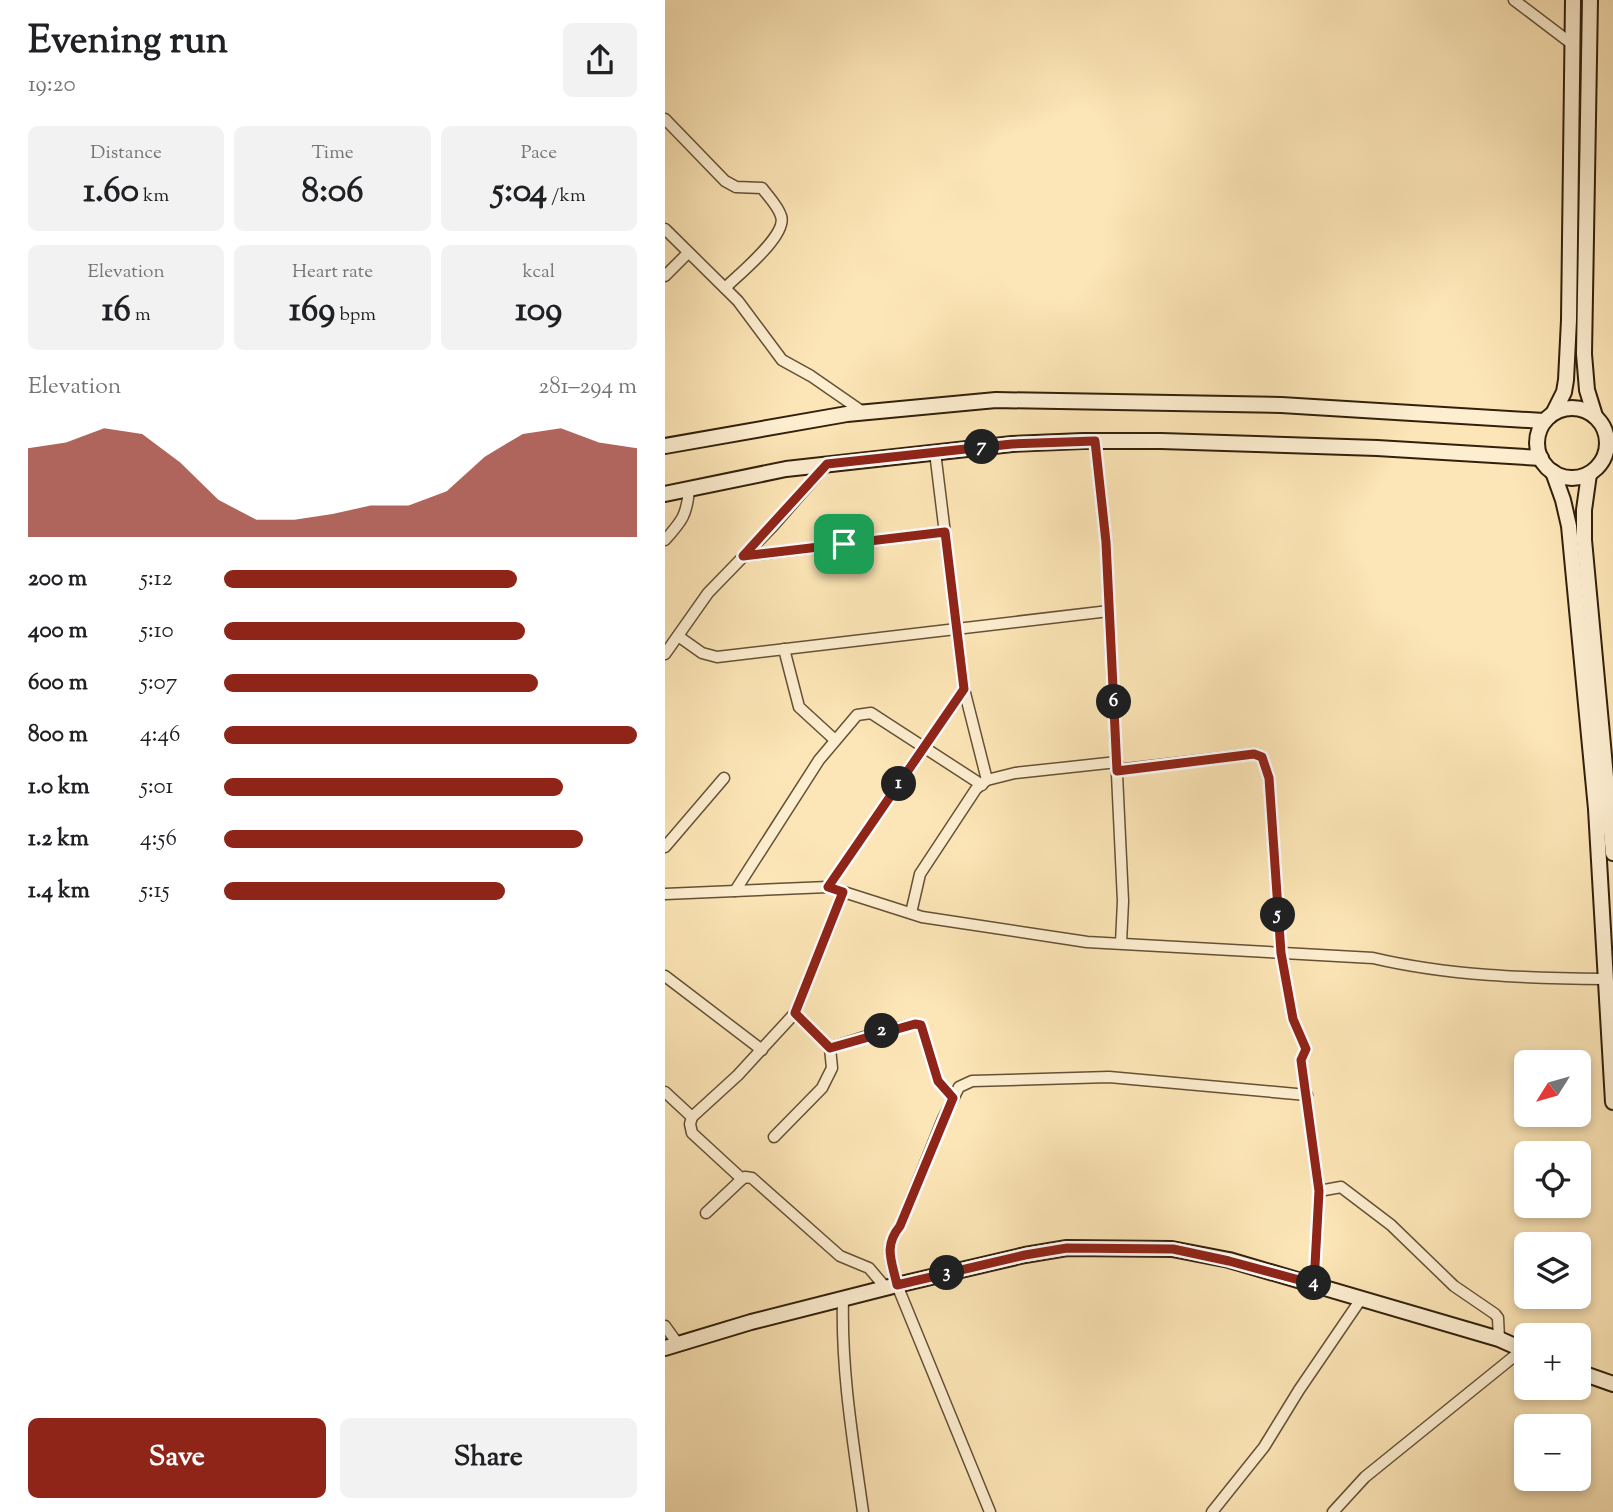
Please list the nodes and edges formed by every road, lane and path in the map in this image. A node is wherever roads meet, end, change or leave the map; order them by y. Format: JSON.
{"nodes":[{"id":1,"x":1514,"y":0,"type":"edge"},
{"id":2,"x":1573,"y":0,"type":"edge"},
{"id":3,"x":1590,"y":0,"type":"edge"},
{"id":4,"x":1572,"y":44,"type":"junction"},
{"id":5,"x":665,"y":119,"type":"edge"},
{"id":6,"x":665,"y":229,"type":"edge"},
{"id":7,"x":688,"y":253,"type":"junction"},
{"id":8,"x":665,"y":276,"type":"edge"},
{"id":9,"x":725,"y":288,"type":"junction"},
{"id":10,"x":863,"y":412,"type":"junction"},
{"id":11,"x":1595,"y":416,"type":"junction"},
{"id":12,"x":1549,"y":417,"type":"junction"},
{"id":13,"x":1609,"y":430,"type":"edge"},
{"id":14,"x":1095,"y":441,"type":"junction"},
{"id":15,"x":665,"y":446,"type":"edge"},
{"id":16,"x":935,"y":452,"type":"junction"},
{"id":17,"x":1541,"y":458,"type":"junction"},
{"id":18,"x":827,"y":464,"type":"junction"},
{"id":19,"x":1600,"y":468,"type":"edge"},
{"id":20,"x":1553,"y":472,"type":"junction"},
{"id":21,"x":689,"y":489,"type":"junction"},
{"id":22,"x":665,"y":494,"type":"edge"},
{"id":23,"x":945,"y":532,"type":"junction"},
{"id":24,"x":665,"y":540,"type":"edge"},
{"id":25,"x":743,"y":556,"type":"junction"},
{"id":26,"x":1109,"y":611,"type":"junction"},
{"id":27,"x":956,"y":628,"type":"junction"},
{"id":28,"x":678,"y":636,"type":"junction"},
{"id":29,"x":784,"y":649,"type":"junction"},
{"id":30,"x":665,"y":654,"type":"edge"},
{"id":31,"x":964,"y":689,"type":"junction"},
{"id":32,"x":1607,"y":722,"type":"edge"},
{"id":33,"x":835,"y":740,"type":"junction"},
{"id":34,"x":923,"y":749,"type":"junction"},
{"id":35,"x":1117,"y":766,"type":"junction"},
{"id":36,"x":724,"y":778,"type":"dead end"},
{"id":37,"x":984,"y":782,"type":"junction"},
{"id":38,"x":665,"y":847,"type":"edge"},
{"id":39,"x":1613,"y":853,"type":"edge"},
{"id":40,"x":828,"y":887,"type":"junction"},
{"id":41,"x":735,"y":891,"type":"junction"},
{"id":42,"x":843,"y":892,"type":"junction"},
{"id":43,"x":665,"y":894,"type":"edge"},
{"id":44,"x":911,"y":913,"type":"junction"},
{"id":45,"x":1121,"y":943,"type":"junction"},
{"id":46,"x":1281,"y":953,"type":"junction"},
{"id":47,"x":665,"y":976,"type":"edge"},
{"id":48,"x":1605,"y":979,"type":"junction"},
{"id":49,"x":795,"y":1013,"type":"junction"},
{"id":50,"x":830,"y":1048,"type":"junction"},
{"id":51,"x":762,"y":1050,"type":"junction"},
{"id":52,"x":665,"y":1092,"type":"edge"},
{"id":53,"x":1307,"y":1095,"type":"junction"},
{"id":54,"x":953,"y":1098,"type":"junction"},
{"id":55,"x":1613,"y":1102,"type":"edge"},
{"id":56,"x":692,"y":1116,"type":"junction"},
{"id":57,"x":775,"y":1137,"type":"dead end"},
{"id":58,"x":742,"y":1180,"type":"junction"},
{"id":59,"x":1319,"y":1191,"type":"junction"},
{"id":60,"x":706,"y":1213,"type":"dead end"},
{"id":61,"x":1314,"y":1284,"type":"junction"},
{"id":62,"x":891,"y":1287,"type":"junction"},
{"id":63,"x":843,"y":1299,"type":"junction"},
{"id":64,"x":1361,"y":1299,"type":"junction"},
{"id":65,"x":665,"y":1326,"type":"edge"},
{"id":66,"x":1499,"y":1339,"type":"junction"},
{"id":67,"x":672,"y":1346,"type":"edge"},
{"id":68,"x":1514,"y":1346,"type":"edge"},
{"id":69,"x":1514,"y":1359,"type":"edge"},
{"id":70,"x":1591,"y":1376,"type":"edge"},
{"id":71,"x":1613,"y":1384,"type":"edge"},
{"id":72,"x":863,"y":1512,"type":"edge"},
{"id":73,"x":990,"y":1512,"type":"edge"},
{"id":74,"x":1212,"y":1512,"type":"edge"},
{"id":75,"x":1333,"y":1512,"type":"edge"}],
"edges":[{"from":1,"to":4,"type":"street"},
{"from":2,"to":4,"type":"street"},
{"from":3,"to":11,"type":"street"},
{"from":4,"to":12,"type":"street"},
{"from":5,"to":9,"type":"street"},
{"from":6,"to":7,"type":"street"},
{"from":7,"to":8,"type":"street"},
{"from":7,"to":9,"type":"street"},
{"from":9,"to":10,"type":"street"},
{"from":10,"to":12,"type":"street"},
{"from":10,"to":15,"type":"street"},
{"from":11,"to":12,"type":"street"},
{"from":11,"to":13,"type":"street"},
{"from":12,"to":17,"type":"street"},
{"from":13,"to":19,"type":"street"},
{"from":14,"to":16,"type":"street"},
{"from":14,"to":17,"type":"street"},
{"from":14,"to":26,"type":"street"},
{"from":16,"to":18,"type":"street"},
{"from":16,"to":23,"type":"street"},
{"from":17,"to":20,"type":"street"},
{"from":18,"to":21,"type":"street"},
{"from":18,"to":25,"type":"street"},
{"from":19,"to":20,"type":"street"},
{"from":19,"to":32,"type":"street"},
{"from":20,"to":48,"type":"street"},
{"from":21,"to":22,"type":"street"},
{"from":21,"to":24,"type":"street"},
{"from":23,"to":25,"type":"street"},
{"from":23,"to":27,"type":"street"},
{"from":25,"to":28,"type":"street"},
{"from":26,"to":27,"type":"street"},
{"from":26,"to":35,"type":"street"},
{"from":27,"to":29,"type":"street"},
{"from":27,"to":31,"type":"street"},
{"from":28,"to":29,"type":"street"},
{"from":28,"to":30,"type":"street"},
{"from":29,"to":33,"type":"street"},
{"from":31,"to":34,"type":"street"},
{"from":31,"to":37,"type":"street"},
{"from":32,"to":39,"type":"street"},
{"from":33,"to":34,"type":"street"},
{"from":33,"to":41,"type":"street"},
{"from":34,"to":37,"type":"street"},
{"from":34,"to":40,"type":"street"},
{"from":35,"to":37,"type":"street"},
{"from":35,"to":45,"type":"street"},
{"from":35,"to":46,"type":"street"},
{"from":36,"to":38,"type":"street"},
{"from":37,"to":44,"type":"street"},
{"from":40,"to":41,"type":"street"},
{"from":40,"to":42,"type":"street"},
{"from":41,"to":43,"type":"street"},
{"from":42,"to":44,"type":"street"},
{"from":42,"to":49,"type":"street"},
{"from":44,"to":45,"type":"street"},
{"from":45,"to":46,"type":"street"},
{"from":46,"to":48,"type":"street"},
{"from":46,"to":53,"type":"street"},
{"from":47,"to":51,"type":"street"},
{"from":48,"to":55,"type":"street"},
{"from":49,"to":50,"type":"street"},
{"from":49,"to":51,"type":"street"},
{"from":50,"to":54,"type":"street"},
{"from":50,"to":57,"type":"street"},
{"from":51,"to":56,"type":"street"},
{"from":52,"to":56,"type":"street"},
{"from":53,"to":54,"type":"street"},
{"from":53,"to":59,"type":"street"},
{"from":54,"to":62,"type":"street"},
{"from":56,"to":58,"type":"street"},
{"from":58,"to":60,"type":"street"},
{"from":58,"to":62,"type":"street"},
{"from":59,"to":61,"type":"street"},
{"from":59,"to":66,"type":"street"},
{"from":61,"to":62,"type":"street"},
{"from":61,"to":64,"type":"street"},
{"from":62,"to":63,"type":"street"},
{"from":62,"to":73,"type":"street"},
{"from":63,"to":67,"type":"street"},
{"from":63,"to":72,"type":"street"},
{"from":64,"to":66,"type":"street"},
{"from":64,"to":74,"type":"street"},
{"from":65,"to":67,"type":"street"},
{"from":66,"to":68,"type":"street"},
{"from":69,"to":75,"type":"street"},
{"from":70,"to":71,"type":"street"}]}
